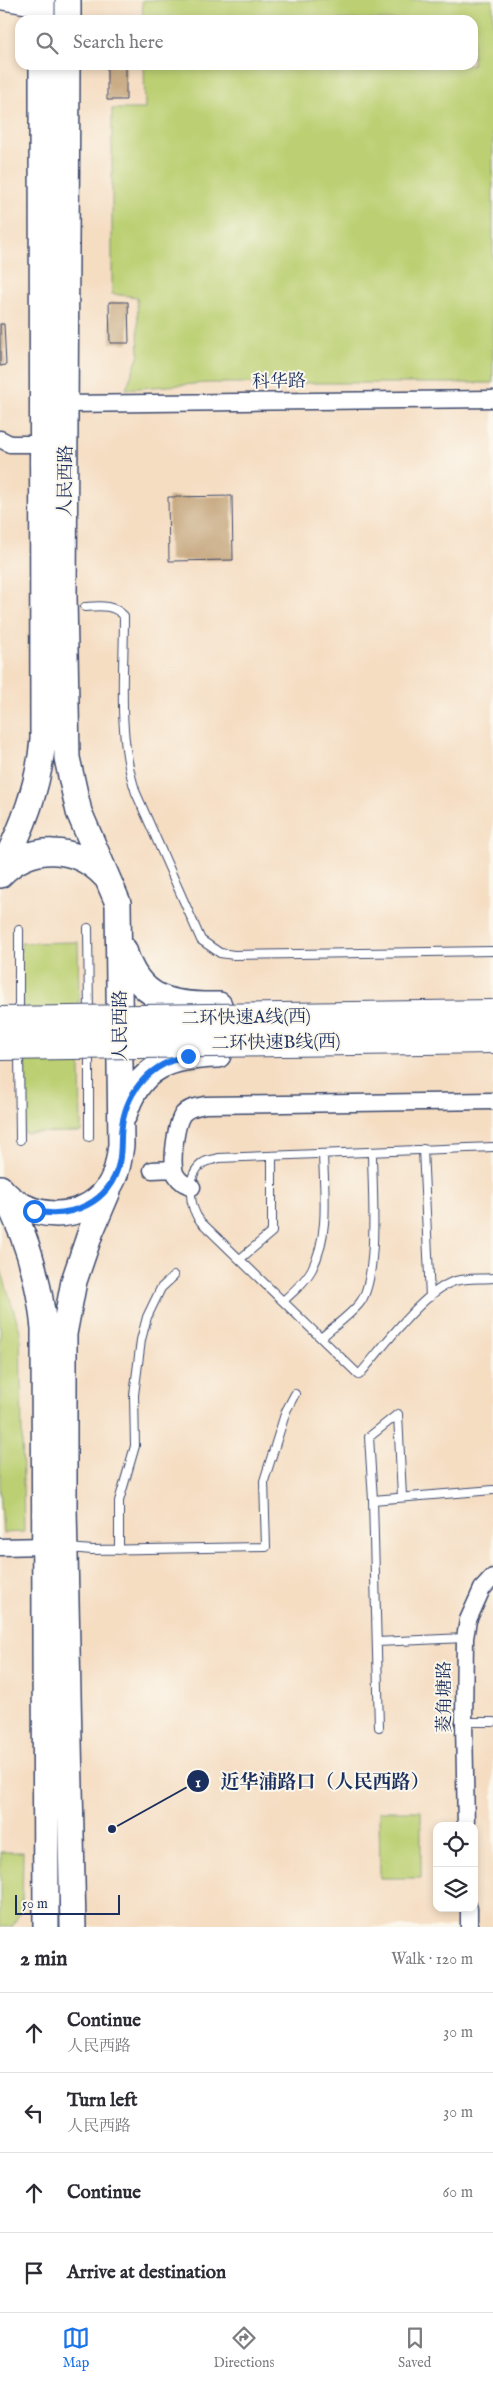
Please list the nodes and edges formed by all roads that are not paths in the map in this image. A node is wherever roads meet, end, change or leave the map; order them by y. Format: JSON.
{"nodes":[{"id":1,"x":68,"y":0,"type":"edge"},
{"id":2,"x":0,"y":1,"type":"edge"},
{"id":3,"x":42,"y":9,"type":"edge"},
{"id":4,"x":68,"y":15,"type":"edge"},
{"id":5,"x":42,"y":70,"type":"edge"},
{"id":6,"x":68,"y":70,"type":"edge"},
{"id":7,"x":493,"y":399,"type":"edge"},
{"id":8,"x":65,"y":404,"type":"junction"},
{"id":9,"x":0,"y":439,"type":"edge"},
{"id":10,"x":42,"y":444,"type":"junction"},
{"id":11,"x":85,"y":606,"type":"dead end"},
{"id":12,"x":0,"y":874,"type":"edge"},
{"id":13,"x":113,"y":889,"type":"junction"},
{"id":14,"x":120,"y":920,"type":"junction"},
{"id":15,"x":88,"y":928,"type":"dead end"},
{"id":16,"x":19,"y":930,"type":"dead end"},
{"id":17,"x":493,"y":951,"type":"edge"},
{"id":18,"x":493,"y":1001,"type":"edge"},
{"id":19,"x":304,"y":1004,"type":"junction"},
{"id":20,"x":493,"y":1014,"type":"edge"},
{"id":21,"x":89,"y":1027,"type":"dead end"},
{"id":22,"x":10,"y":1034,"type":"edge"},
{"id":23,"x":89,"y":1037,"type":"dead end"},
{"id":24,"x":493,"y":1039,"type":"edge"},
{"id":25,"x":493,"y":1052,"type":"edge"},
{"id":26,"x":304,"y":1054,"type":"junction"},
{"id":27,"x":493,"y":1101,"type":"edge"},
{"id":28,"x":89,"y":1137,"type":"dead end"},
{"id":29,"x":20,"y":1140,"type":"dead end"},
{"id":30,"x":121,"y":1144,"type":"junction"},
{"id":31,"x":493,"y":1146,"type":"edge"},
{"id":32,"x":424,"y":1149,"type":"junction"},
{"id":33,"x":372,"y":1152,"type":"junction"},
{"id":34,"x":323,"y":1154,"type":"junction"},
{"id":35,"x":272,"y":1156,"type":"junction"},
{"id":36,"x":174,"y":1169,"type":"junction"},
{"id":37,"x":152,"y":1170,"type":"dead end"},
{"id":38,"x":114,"y":1177,"type":"junction"},
{"id":39,"x":192,"y":1186,"type":"junction"},
{"id":40,"x":0,"y":1188,"type":"edge"},
{"id":41,"x":240,"y":1259,"type":"junction"},
{"id":42,"x":174,"y":1276,"type":"dead end"},
{"id":43,"x":493,"y":1278,"type":"edge"},
{"id":44,"x":430,"y":1296,"type":"junction"},
{"id":45,"x":282,"y":1301,"type":"junction"},
{"id":46,"x":321,"y":1338,"type":"junction"},
{"id":47,"x":295,"y":1394,"type":"dead end"},
{"id":48,"x":493,"y":1490,"type":"edge"},
{"id":49,"x":402,"y":1497,"type":"junction"},
{"id":50,"x":373,"y":1500,"type":"junction"},
{"id":51,"x":0,"y":1547,"type":"edge"},
{"id":52,"x":56,"y":1547,"type":"junction"},
{"id":53,"x":119,"y":1550,"type":"junction"},
{"id":54,"x":493,"y":1577,"type":"edge"},
{"id":55,"x":465,"y":1638,"type":"junction"},
{"id":56,"x":377,"y":1642,"type":"junction"},
{"id":57,"x":464,"y":1722,"type":"junction"},
{"id":58,"x":493,"y":1722,"type":"edge"},
{"id":59,"x":379,"y":1727,"type":"dead end"},
{"id":60,"x":466,"y":1822,"type":"edge"},
{"id":61,"x":469,"y":1912,"type":"edge"},
{"id":62,"x":46,"y":1927,"type":"edge"},
{"id":63,"x":73,"y":1927,"type":"edge"},
{"id":64,"x":469,"y":1927,"type":"edge"}],
"edges":[{"from":1,"to":4,"type":"main road"},
{"from":2,"to":3,"type":"street"},
{"from":5,"to":10,"type":"main road","name":"人民西路"},
{"from":6,"to":8,"type":"main road","name":"人民西路"},
{"from":7,"to":8,"type":"street","name":"科华路"},
{"from":8,"to":13,"type":"main road","name":"人民西路"},
{"from":9,"to":10,"type":"street"},
{"from":10,"to":12,"type":"main road","name":"人民西路"},
{"from":11,"to":17,"type":"lane"},
{"from":12,"to":13,"type":"main road","name":"人民西路"},
{"from":13,"to":14,"type":"main road","name":"人民西路"},
{"from":14,"to":19,"type":"main road"},
{"from":14,"to":30,"type":"main road","name":"人民西路"},
{"from":15,"to":21,"type":"lane"},
{"from":16,"to":22,"type":"lane"},
{"from":18,"to":19,"type":"main road"},
{"from":19,"to":26,"type":"main road"},
{"from":20,"to":22,"type":"highway","name":"二环快速A线(西)","bridge":true},
{"from":22,"to":24,"type":"highway","name":"二环快速B线(西)","bridge":true},
{"from":22,"to":29,"type":"lane"},
{"from":23,"to":28,"type":"lane"},
{"from":25,"to":26,"type":"main road"},
{"from":26,"to":30,"type":"main road"},
{"from":27,"to":36,"type":"street"},
{"from":30,"to":38,"type":"main road","name":"人民西路"},
{"from":31,"to":32,"type":"lane"},
{"from":32,"to":33,"type":"lane"},
{"from":32,"to":44,"type":"lane"},
{"from":33,"to":34,"type":"lane"},
{"from":33,"to":46,"type":"lane"},
{"from":34,"to":35,"type":"lane"},
{"from":34,"to":45,"type":"lane"},
{"from":35,"to":39,"type":"lane"},
{"from":35,"to":41,"type":"lane"},
{"from":36,"to":37,"type":"street"},
{"from":36,"to":39,"type":"street"},
{"from":38,"to":40,"type":"main road","name":"人民西路"},
{"from":38,"to":52,"type":"main road"},
{"from":39,"to":41,"type":"lane"},
{"from":40,"to":52,"type":"main road"},
{"from":41,"to":45,"type":"lane"},
{"from":42,"to":53,"type":"lane"},
{"from":43,"to":44,"type":"lane"},
{"from":44,"to":46,"type":"lane"},
{"from":45,"to":46,"type":"lane"},
{"from":47,"to":53,"type":"lane"},
{"from":48,"to":49,"type":"lane"},
{"from":49,"to":50,"type":"lane"},
{"from":49,"to":50,"type":"lane"},
{"from":50,"to":56,"type":"lane"},
{"from":51,"to":52,"type":"street"},
{"from":52,"to":53,"type":"lane"},
{"from":52,"to":62,"type":"main road"},
{"from":52,"to":63,"type":"main road"},
{"from":54,"to":55,"type":"street","name":"菱角塘路"},
{"from":55,"to":56,"type":"lane"},
{"from":55,"to":57,"type":"street","name":"菱角塘路"},
{"from":56,"to":59,"type":"lane"},
{"from":57,"to":58,"type":"lane"},
{"from":57,"to":60,"type":"street","name":"菱角塘路"},
{"from":61,"to":64,"type":"street"}]}
